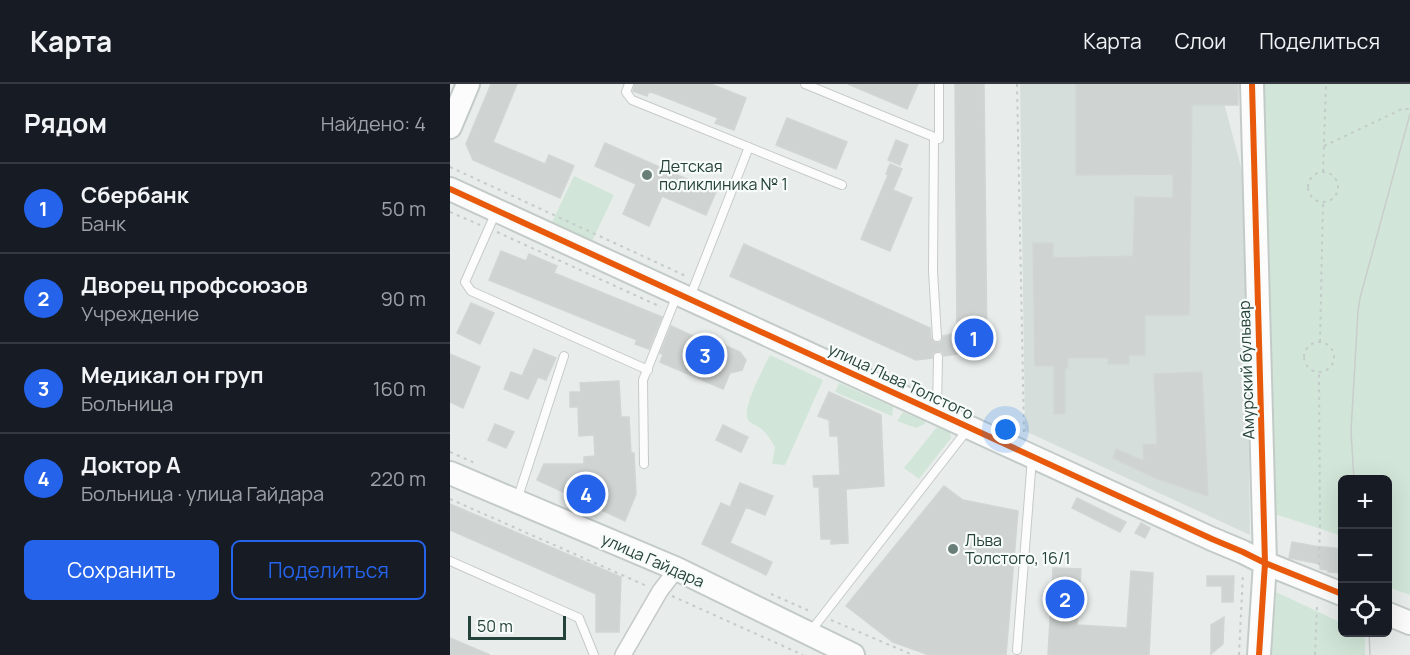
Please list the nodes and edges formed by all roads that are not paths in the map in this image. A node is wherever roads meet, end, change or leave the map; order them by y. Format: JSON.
{"nodes":[{"id":1,"x":468,"y":84,"type":"edge"},
{"id":2,"x":629,"y":84,"type":"edge"},
{"id":3,"x":805,"y":84,"type":"edge"},
{"id":4,"x":939,"y":84,"type":"edge"},
{"id":5,"x":1252,"y":84,"type":"edge"},
{"id":6,"x":450,"y":127,"type":"edge"},
{"id":7,"x":934,"y":137,"type":"junction"},
{"id":8,"x":749,"y":147,"type":"junction"},
{"id":9,"x":842,"y":185,"type":"dead end"},
{"id":10,"x":450,"y":189,"type":"edge"},
{"id":11,"x":497,"y":210,"type":"junction"},
{"id":12,"x":684,"y":296,"type":"junction"},
{"id":13,"x":937,"y":337,"type":"dead end"},
{"id":14,"x":564,"y":356,"type":"dead end"},
{"id":15,"x":938,"y":357,"type":"dead end"},
{"id":16,"x":648,"y":369,"type":"junction"},
{"id":17,"x":937,"y":413,"type":"junction"},
{"id":18,"x":969,"y":428,"type":"junction"},
{"id":19,"x":1028,"y":446,"type":"junction"},
{"id":20,"x":644,"y":464,"type":"dead end"},
{"id":21,"x":450,"y":473,"type":"edge"},
{"id":22,"x":516,"y":501,"type":"junction"},
{"id":23,"x":450,"y":561,"type":"edge"},
{"id":24,"x":1265,"y":563,"type":"junction"},
{"id":25,"x":677,"y":569,"type":"junction"},
{"id":26,"x":1338,"y":592,"type":"edge"},
{"id":27,"x":1392,"y":616,"type":"edge"},
{"id":28,"x":1410,"y":623,"type":"edge"},
{"id":29,"x":806,"y":644,"type":"edge"},
{"id":30,"x":1017,"y":650,"type":"dead end"},
{"id":31,"x":594,"y":655,"type":"edge"},
{"id":32,"x":623,"y":655,"type":"edge"},
{"id":33,"x":853,"y":655,"type":"edge"},
{"id":34,"x":1259,"y":655,"type":"edge"}],
"edges":[{"from":1,"to":6,"type":"street"},
{"from":2,"to":8,"type":"lane"},
{"from":3,"to":7,"type":"lane"},
{"from":4,"to":7,"type":"lane"},
{"from":5,"to":24,"type":"street","name":"Амурский бульвар"},
{"from":7,"to":13,"type":"lane"},
{"from":8,"to":9,"type":"lane"},
{"from":8,"to":12,"type":"lane"},
{"from":10,"to":11,"type":"street","name":"улица Льва Толстого"},
{"from":11,"to":12,"type":"street","name":"улица Льва Толстого"},
{"from":11,"to":16,"type":"lane"},
{"from":12,"to":16,"type":"lane"},
{"from":12,"to":17,"type":"street","name":"улица Льва Толстого"},
{"from":14,"to":22,"type":"lane"},
{"from":15,"to":17,"type":"lane"},
{"from":16,"to":20,"type":"lane"},
{"from":17,"to":18,"type":"street","name":"улица Льва Толстого"},
{"from":18,"to":19,"type":"street","name":"улица Льва Толстого"},
{"from":18,"to":29,"type":"lane"},
{"from":19,"to":24,"type":"street","name":"улица Льва Толстого"},
{"from":19,"to":30,"type":"lane"},
{"from":21,"to":22,"type":"street","name":"улица Гайдара"},
{"from":22,"to":25,"type":"street","name":"улица Гайдара"},
{"from":23,"to":31,"type":"lane"},
{"from":24,"to":26,"type":"street","name":"улица Льва Толстого"},
{"from":24,"to":34,"type":"street","name":"Амурский бульвар"},
{"from":25,"to":29,"type":"street","name":"улица Гайдара"},
{"from":25,"to":32,"type":"street"},
{"from":27,"to":28,"type":"street"},
{"from":29,"to":33,"type":"street","name":"улица Гайдара"}]}
